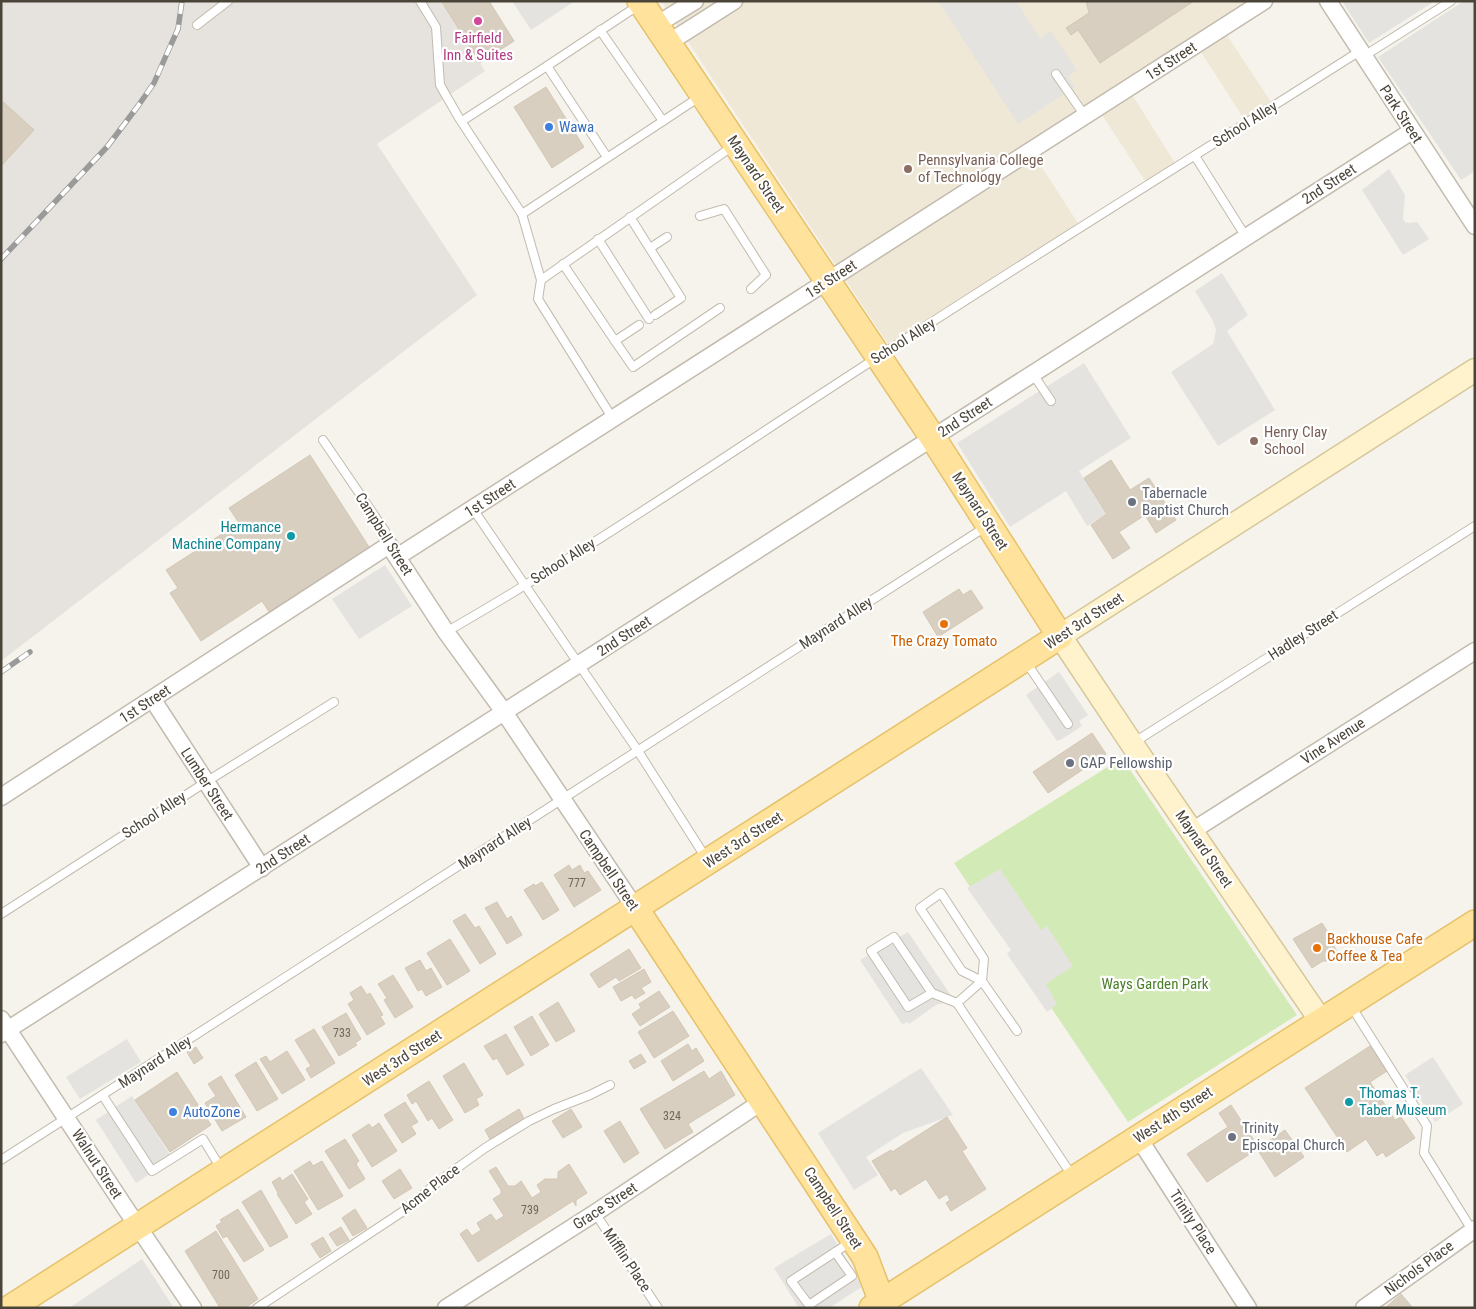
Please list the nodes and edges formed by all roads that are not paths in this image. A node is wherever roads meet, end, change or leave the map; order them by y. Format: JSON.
{"nodes":[{"id":1,"x":228,"y":1,"type":"edge"},
{"id":2,"x":420,"y":1,"type":"edge"},
{"id":3,"x":695,"y":1,"type":"edge"},
{"id":4,"x":734,"y":1,"type":"edge"},
{"id":5,"x":1264,"y":1,"type":"edge"},
{"id":6,"x":1328,"y":1,"type":"edge"},
{"id":7,"x":1451,"y":1,"type":"edge"},
{"id":8,"x":640,"y":2,"type":"edge"},
{"id":9,"x":197,"y":25,"type":"dead end"},
{"id":10,"x":600,"y":30,"type":"junction"},
{"id":11,"x":662,"y":34,"type":"junction"},
{"id":12,"x":1362,"y":53,"type":"junction"},
{"id":13,"x":546,"y":66,"type":"junction"},
{"id":14,"x":1056,"y":74,"type":"dead end"},
{"id":15,"x":702,"y":94,"type":"junction"},
{"id":16,"x":1085,"y":116,"type":"junction"},
{"id":17,"x":462,"y":121,"type":"junction"},
{"id":18,"x":663,"y":121,"type":"junction"},
{"id":19,"x":1412,"y":131,"type":"junction"},
{"id":20,"x":736,"y":144,"type":"junction"},
{"id":21,"x":1195,"y":156,"type":"junction"},
{"id":22,"x":607,"y":157,"type":"junction"},
{"id":23,"x":522,"y":214,"type":"junction"},
{"id":24,"x":700,"y":216,"type":"dead end"},
{"id":25,"x":630,"y":217,"type":"junction"},
{"id":26,"x":1473,"y":219,"type":"edge"},
{"id":27,"x":667,"y":237,"type":"dead end"},
{"id":28,"x":1246,"y":237,"type":"junction"},
{"id":29,"x":598,"y":239,"type":"junction"},
{"id":30,"x":650,"y":248,"type":"junction"},
{"id":31,"x":564,"y":264,"type":"junction"},
{"id":32,"x":540,"y":280,"type":"junction"},
{"id":33,"x":827,"y":281,"type":"junction"},
{"id":34,"x":751,"y":289,"type":"dead end"},
{"id":35,"x":720,"y":308,"type":"dead end"},
{"id":36,"x":639,"y":326,"type":"dead end"},
{"id":37,"x":615,"y":341,"type":"junction"},
{"id":38,"x":878,"y":356,"type":"junction"},
{"id":39,"x":1475,"y":370,"type":"edge"},
{"id":40,"x":1033,"y":374,"type":"junction"},
{"id":41,"x":1051,"y":401,"type":"dead end"},
{"id":42,"x":613,"y":419,"type":"junction"},
{"id":43,"x":932,"y":438,"type":"junction"},
{"id":44,"x":323,"y":440,"type":"dead end"},
{"id":45,"x":472,"y":509,"type":"junction"},
{"id":46,"x":989,"y":525,"type":"junction"},
{"id":47,"x":1475,"y":526,"type":"edge"},
{"id":48,"x":393,"y":551,"type":"junction"},
{"id":49,"x":525,"y":586,"type":"junction"},
{"id":50,"x":446,"y":632,"type":"junction"},
{"id":51,"x":1060,"y":636,"type":"junction"},
{"id":52,"x":1475,"y":651,"type":"edge"},
{"id":53,"x":1024,"y":659,"type":"junction"},
{"id":54,"x":578,"y":665,"type":"junction"},
{"id":55,"x":153,"y":700,"type":"junction"},
{"id":56,"x":334,"y":702,"type":"dead end"},
{"id":57,"x":504,"y":712,"type":"junction"},
{"id":58,"x":1068,"y":724,"type":"dead end"},
{"id":59,"x":1132,"y":744,"type":"junction"},
{"id":60,"x":638,"y":751,"type":"junction"},
{"id":61,"x":206,"y":782,"type":"junction"},
{"id":62,"x":1,"y":797,"type":"edge"},
{"id":63,"x":562,"y":800,"type":"junction"},
{"id":64,"x":1192,"y":831,"type":"junction"},
{"id":65,"x":709,"y":862,"type":"junction"},
{"id":66,"x":262,"y":868,"type":"junction"},
{"id":67,"x":636,"y":909,"type":"junction"},
{"id":68,"x":1,"y":914,"type":"edge"},
{"id":69,"x":1475,"y":923,"type":"edge"},
{"id":70,"x":982,"y":981,"type":"junction"},
{"id":71,"x":932,"y":993,"type":"junction"},
{"id":72,"x":957,"y":1003,"type":"junction"},
{"id":73,"x":1348,"y":1003,"type":"junction"},
{"id":74,"x":1321,"y":1020,"type":"junction"},
{"id":75,"x":4,"y":1028,"type":"edge"},
{"id":76,"x":1017,"y":1032,"type":"dead end"},
{"id":77,"x":610,"y":1084,"type":"dead end"},
{"id":78,"x":103,"y":1096,"type":"junction"},
{"id":79,"x":764,"y":1101,"type":"junction"},
{"id":80,"x":68,"y":1119,"type":"junction"},
{"id":81,"x":1138,"y":1137,"type":"junction"},
{"id":82,"x":1,"y":1160,"type":"edge"},
{"id":83,"x":223,"y":1172,"type":"junction"},
{"id":84,"x":1074,"y":1178,"type":"junction"},
{"id":85,"x":595,"y":1213,"type":"junction"},
{"id":86,"x":137,"y":1226,"type":"junction"},
{"id":87,"x":1474,"y":1230,"type":"edge"},
{"id":88,"x":844,"y":1246,"type":"junction"},
{"id":89,"x":879,"y":1306,"type":"edge"},
{"id":90,"x":10,"y":1308,"type":"edge"},
{"id":91,"x":193,"y":1308,"type":"edge"},
{"id":92,"x":257,"y":1308,"type":"edge"},
{"id":93,"x":446,"y":1308,"type":"edge"},
{"id":94,"x":658,"y":1308,"type":"edge"},
{"id":95,"x":1248,"y":1308,"type":"edge"},
{"id":96,"x":1364,"y":1308,"type":"edge"}],
"edges":[{"from":1,"to":9,"type":"lane"},
{"from":2,"to":17,"type":"lane"},
{"from":3,"to":11,"type":"street"},
{"from":4,"to":11,"type":"street"},
{"from":5,"to":16,"type":"street","name":"1st Street"},
{"from":6,"to":12,"type":"street","name":"Park Street"},
{"from":7,"to":12,"type":"lane","name":"School Alley"},
{"from":8,"to":10,"type":"lane"},
{"from":8,"to":11,"type":"main road","name":"Maynard Street"},
{"from":10,"to":13,"type":"lane"},
{"from":10,"to":18,"type":"lane"},
{"from":11,"to":15,"type":"main road","name":"Maynard Street"},
{"from":12,"to":19,"type":"street","name":"Park Street"},
{"from":12,"to":21,"type":"lane","name":"School Alley"},
{"from":13,"to":17,"type":"lane"},
{"from":13,"to":22,"type":"lane"},
{"from":14,"to":16,"type":"lane"},
{"from":15,"to":18,"type":"lane"},
{"from":15,"to":20,"type":"main road","name":"Maynard Street"},
{"from":16,"to":33,"type":"street","name":"1st Street"},
{"from":17,"to":23,"type":"lane"},
{"from":18,"to":22,"type":"lane"},
{"from":19,"to":26,"type":"street","name":"Park Street"},
{"from":19,"to":28,"type":"street","name":"2nd Street"},
{"from":20,"to":25,"type":"lane"},
{"from":20,"to":33,"type":"main road","name":"Maynard Street"},
{"from":21,"to":28,"type":"lane"},
{"from":21,"to":38,"type":"lane","name":"School Alley"},
{"from":22,"to":23,"type":"lane"},
{"from":23,"to":32,"type":"lane"},
{"from":24,"to":34,"type":"lane"},
{"from":25,"to":29,"type":"lane"},
{"from":25,"to":30,"type":"lane"},
{"from":27,"to":30,"type":"lane"},
{"from":28,"to":40,"type":"street","name":"2nd Street"},
{"from":29,"to":30,"type":"lane"},
{"from":29,"to":31,"type":"lane"},
{"from":31,"to":32,"type":"lane"},
{"from":31,"to":37,"type":"lane"},
{"from":32,"to":42,"type":"lane"},
{"from":33,"to":38,"type":"main road","name":"Maynard Street"},
{"from":33,"to":42,"type":"street","name":"1st Street"},
{"from":35,"to":37,"type":"lane"},
{"from":36,"to":37,"type":"lane"},
{"from":38,"to":43,"type":"main road","name":"Maynard Street"},
{"from":38,"to":49,"type":"lane","name":"School Alley"},
{"from":39,"to":51,"type":"main road","name":"West 3rd Street"},
{"from":40,"to":41,"type":"lane"},
{"from":40,"to":43,"type":"street","name":"2nd Street"},
{"from":42,"to":45,"type":"street","name":"1st Street"},
{"from":43,"to":46,"type":"main road","name":"Maynard Street"},
{"from":43,"to":54,"type":"street","name":"2nd Street"},
{"from":44,"to":48,"type":"lane","name":"Campbell Street"},
{"from":45,"to":48,"type":"street","name":"1st Street"},
{"from":45,"to":49,"type":"lane"},
{"from":46,"to":51,"type":"main road","name":"Maynard Street"},
{"from":46,"to":60,"type":"lane","name":"Maynard Alley"},
{"from":47,"to":59,"type":"lane","name":"Hadley Street"},
{"from":48,"to":50,"type":"street","name":"Campbell Street"},
{"from":48,"to":55,"type":"street","name":"1st Street"},
{"from":49,"to":50,"type":"lane","name":"School Alley"},
{"from":49,"to":54,"type":"lane"},
{"from":50,"to":57,"type":"street","name":"Campbell Street"},
{"from":51,"to":53,"type":"main road","name":"West 3rd Street"},
{"from":51,"to":59,"type":"main road","name":"Maynard Street"},
{"from":52,"to":64,"type":"street","name":"Vine Avenue"},
{"from":53,"to":58,"type":"lane"},
{"from":53,"to":65,"type":"main road","name":"West 3rd Street"},
{"from":54,"to":57,"type":"street","name":"2nd Street"},
{"from":54,"to":60,"type":"lane"},
{"from":55,"to":61,"type":"street","name":"Lumber Street"},
{"from":55,"to":62,"type":"street","name":"1st Street"},
{"from":56,"to":61,"type":"lane","name":"School Alley"},
{"from":57,"to":63,"type":"street","name":"Campbell Street"},
{"from":57,"to":66,"type":"street","name":"2nd Street"},
{"from":59,"to":64,"type":"main road","name":"Maynard Street"},
{"from":60,"to":63,"type":"lane","name":"Maynard Alley"},
{"from":60,"to":65,"type":"lane"},
{"from":61,"to":66,"type":"street","name":"Lumber Street"},
{"from":61,"to":68,"type":"lane","name":"School Alley"},
{"from":63,"to":67,"type":"street","name":"Campbell Street"},
{"from":63,"to":78,"type":"lane","name":"Maynard Alley"},
{"from":64,"to":74,"type":"main road","name":"Maynard Street"},
{"from":65,"to":67,"type":"main road","name":"West 3rd Street"},
{"from":66,"to":75,"type":"street","name":"2nd Street"},
{"from":67,"to":79,"type":"main road","name":"Campbell Street"},
{"from":67,"to":83,"type":"main road","name":"West 3rd Street"},
{"from":69,"to":73,"type":"main road","name":"West 4th Street"},
{"from":70,"to":70,"type":"lane"},
{"from":70,"to":72,"type":"lane"},
{"from":70,"to":76,"type":"lane"},
{"from":71,"to":71,"type":"lane"},
{"from":71,"to":72,"type":"lane"},
{"from":72,"to":84,"type":"lane"},
{"from":73,"to":74,"type":"main road","name":"West 4th Street"},
{"from":73,"to":87,"type":"lane"},
{"from":74,"to":81,"type":"main road","name":"West 4th Street"},
{"from":75,"to":80,"type":"street","name":"Walnut Street"},
{"from":77,"to":92,"type":"lane","name":"Acme Place"},
{"from":78,"to":80,"type":"lane","name":"Maynard Alley"},
{"from":78,"to":83,"type":"lane"},
{"from":79,"to":85,"type":"street","name":"Grace Street"},
{"from":79,"to":88,"type":"main road","name":"Campbell Street"},
{"from":80,"to":82,"type":"lane","name":"Maynard Alley"},
{"from":80,"to":86,"type":"street","name":"Walnut Street"},
{"from":81,"to":84,"type":"main road","name":"West 4th Street"},
{"from":81,"to":95,"type":"street","name":"Trinity Place"},
{"from":83,"to":86,"type":"main road","name":"West 3rd Street"},
{"from":84,"to":89,"type":"main road","name":"West 4th Street"},
{"from":85,"to":93,"type":"street","name":"Grace Street"},
{"from":85,"to":94,"type":"lane","name":"Mifflin Place"},
{"from":86,"to":90,"type":"main road","name":"West 3rd Street"},
{"from":86,"to":91,"type":"street","name":"Walnut Street"},
{"from":87,"to":96,"type":"street","name":"Nichols Place"},
{"from":88,"to":88,"type":"lane"},
{"from":88,"to":89,"type":"main road","name":"Campbell Street"}]}
